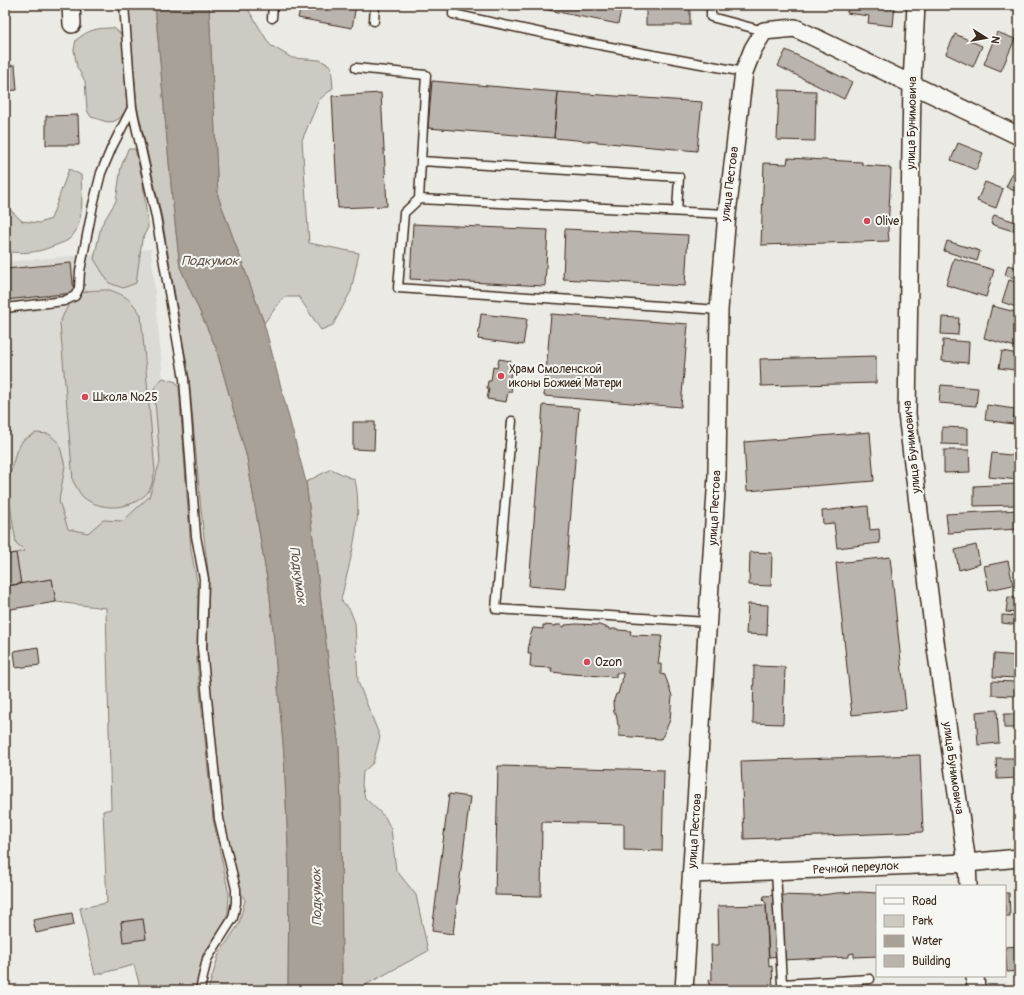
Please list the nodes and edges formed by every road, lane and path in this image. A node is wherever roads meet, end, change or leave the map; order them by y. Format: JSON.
{"nodes":[{"id":1,"x":71,"y":5,"type":"edge"},
{"id":2,"x":124,"y":5,"type":"edge"},
{"id":3,"x":273,"y":5,"type":"edge"},
{"id":4,"x":375,"y":5,"type":"edge"},
{"id":5,"x":454,"y":5,"type":"edge"},
{"id":6,"x":711,"y":5,"type":"edge"},
{"id":7,"x":916,"y":5,"type":"edge"},
{"id":8,"x":272,"y":18,"type":"dead end"},
{"id":9,"x":374,"y":21,"type":"dead end"},
{"id":10,"x":72,"y":24,"type":"dead end"},
{"id":11,"x":764,"y":31,"type":"junction"},
{"id":12,"x":356,"y":68,"type":"dead end"},
{"id":13,"x":744,"y":72,"type":"junction"},
{"id":14,"x":912,"y":83,"type":"junction"},
{"id":15,"x":132,"y":108,"type":"junction"},
{"id":16,"x":1019,"y":136,"type":"edge"},
{"id":17,"x":421,"y":161,"type":"junction"},
{"id":18,"x":419,"y":199,"type":"junction"},
{"id":19,"x":677,"y":211,"type":"junction"},
{"id":20,"x":726,"y":214,"type":"junction"},
{"id":21,"x":5,"y":308,"type":"edge"},
{"id":22,"x":719,"y":310,"type":"junction"},
{"id":23,"x":512,"y":421,"type":"dead end"},
{"id":24,"x":708,"y":622,"type":"junction"},
{"id":25,"x":1019,"y":858,"type":"edge"},
{"id":26,"x":967,"y":863,"type":"junction"},
{"id":27,"x":776,"y":871,"type":"junction"},
{"id":28,"x":692,"y":874,"type":"junction"},
{"id":29,"x":968,"y":885,"type":"edge"},
{"id":30,"x":975,"y":977,"type":"edge"},
{"id":31,"x":870,"y":979,"type":"dead end"},
{"id":32,"x":200,"y":990,"type":"edge"},
{"id":33,"x":684,"y":990,"type":"edge"},
{"id":34,"x":976,"y":990,"type":"edge"}],
"edges":[{"from":1,"to":10,"type":"street"},
{"from":2,"to":15,"type":"lane"},
{"from":3,"to":8,"type":"lane"},
{"from":4,"to":9,"type":"lane"},
{"from":5,"to":13,"type":"lane"},
{"from":6,"to":11,"type":"lane"},
{"from":7,"to":14,"type":"street","name":"улица Бунимовича"},
{"from":11,"to":13,"type":"street","name":"улица Пестова"},
{"from":11,"to":14,"type":"street"},
{"from":12,"to":17,"type":"lane"},
{"from":13,"to":20,"type":"street","name":"улица Пестова"},
{"from":14,"to":16,"type":"street"},
{"from":14,"to":26,"type":"street","name":"улица Бунимовича"},
{"from":15,"to":21,"type":"lane"},
{"from":15,"to":32,"type":"lane"},
{"from":17,"to":18,"type":"lane"},
{"from":17,"to":19,"type":"lane"},
{"from":18,"to":19,"type":"lane"},
{"from":18,"to":22,"type":"lane"},
{"from":19,"to":20,"type":"lane"},
{"from":20,"to":22,"type":"street","name":"улица Пестова"},
{"from":22,"to":24,"type":"street","name":"улица Пестова"},
{"from":23,"to":24,"type":"lane"},
{"from":24,"to":28,"type":"street","name":"улица Пестова"},
{"from":25,"to":26,"type":"street","name":"Речной переулок"},
{"from":26,"to":27,"type":"street","name":"Речной переулок"},
{"from":26,"to":29,"type":"street","name":"улица Бунимовича"},
{"from":27,"to":28,"type":"street","name":"Речной переулок"},
{"from":27,"to":31,"type":"lane"},
{"from":28,"to":33,"type":"street","name":"улица Пестова"},
{"from":30,"to":34,"type":"street"}]}
